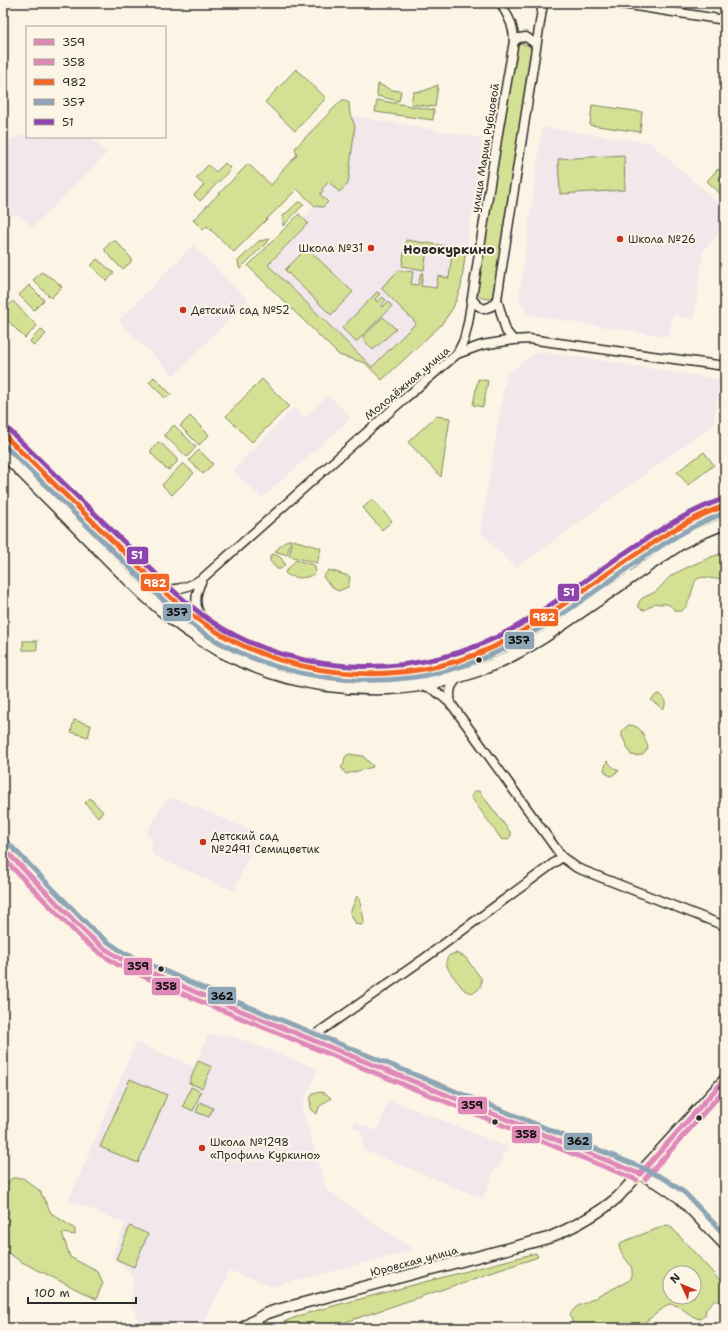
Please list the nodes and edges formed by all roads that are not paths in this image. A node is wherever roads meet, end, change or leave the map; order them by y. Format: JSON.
{"nodes":[{"id":1,"x":501,"y":3,"type":"edge"},
{"id":2,"x":543,"y":3,"type":"edge"},
{"id":3,"x":616,"y":3,"type":"edge"},
{"id":4,"x":725,"y":20,"type":"edge"},
{"id":5,"x":514,"y":42,"type":"junction"},
{"id":6,"x":536,"y":44,"type":"junction"},
{"id":7,"x":472,"y":299,"type":"junction"},
{"id":8,"x":497,"y":299,"type":"junction"},
{"id":9,"x":513,"y":340,"type":"junction"},
{"id":10,"x":457,"y":354,"type":"junction"},
{"id":11,"x":725,"y":366,"type":"edge"},
{"id":12,"x":3,"y":434,"type":"edge"},
{"id":13,"x":3,"y":453,"type":"edge"},
{"id":14,"x":725,"y":506,"type":"edge"},
{"id":15,"x":725,"y":523,"type":"edge"},
{"id":16,"x":660,"y":537,"type":"junction"},
{"id":17,"x":670,"y":551,"type":"junction"},
{"id":18,"x":204,"y":577,"type":"junction"},
{"id":19,"x":162,"y":589,"type":"junction"},
{"id":20,"x":209,"y":627,"type":"junction"},
{"id":21,"x":515,"y":636,"type":"junction"},
{"id":22,"x":522,"y":650,"type":"junction"},
{"id":23,"x":461,"y":676,"type":"junction"},
{"id":24,"x":420,"y":685,"type":"junction"},
{"id":25,"x":452,"y":705,"type":"junction"},
{"id":26,"x":3,"y":848,"type":"edge"},
{"id":27,"x":562,"y":857,"type":"junction"},
{"id":28,"x":725,"y":926,"type":"edge"},
{"id":29,"x":309,"y":1039,"type":"junction"},
{"id":30,"x":725,"y":1079,"type":"edge"},
{"id":31,"x":640,"y":1174,"type":"junction"},
{"id":32,"x":725,"y":1245,"type":"edge"},
{"id":33,"x":242,"y":1328,"type":"edge"}],
"edges":[{"from":1,"to":5,"type":"street","name":"улица Марии Рубцовой"},
{"from":2,"to":6,"type":"street"},
{"from":3,"to":4,"type":"street"},
{"from":5,"to":6,"type":"street"},
{"from":5,"to":7,"type":"street","name":"улица Марии Рубцовой"},
{"from":6,"to":8,"type":"street"},
{"from":7,"to":8,"type":"street"},
{"from":7,"to":10,"type":"street","name":"улица Марии Рубцовой"},
{"from":8,"to":9,"type":"street"},
{"from":9,"to":10,"type":"street","name":"Молодёжная улица"},
{"from":9,"to":11,"type":"street","name":"Молодёжная улица"},
{"from":10,"to":18,"type":"street","name":"Молодёжная улица"},
{"from":12,"to":19,"type":"main road"},
{"from":13,"to":24,"type":"main road"},
{"from":14,"to":16,"type":"main road"},
{"from":15,"to":17,"type":"main road"},
{"from":16,"to":17,"type":"street"},
{"from":16,"to":21,"type":"main road"},
{"from":17,"to":22,"type":"main road"},
{"from":18,"to":19,"type":"street","name":"Молодёжная улица"},
{"from":18,"to":20,"type":"street","name":"Молодёжная улица"},
{"from":19,"to":20,"type":"main road"},
{"from":20,"to":21,"type":"main road"},
{"from":21,"to":22,"type":"street"},
{"from":22,"to":23,"type":"main road"},
{"from":23,"to":24,"type":"main road"},
{"from":23,"to":25,"type":"street"},
{"from":24,"to":25,"type":"street"},
{"from":25,"to":27,"type":"street"},
{"from":26,"to":29,"type":"street"},
{"from":27,"to":28,"type":"street"},
{"from":27,"to":29,"type":"street"},
{"from":29,"to":31,"type":"street"},
{"from":30,"to":31,"type":"street","name":"Юровская улица"},
{"from":31,"to":32,"type":"street"},
{"from":31,"to":33,"type":"street","name":"Юровская улица"}]}
